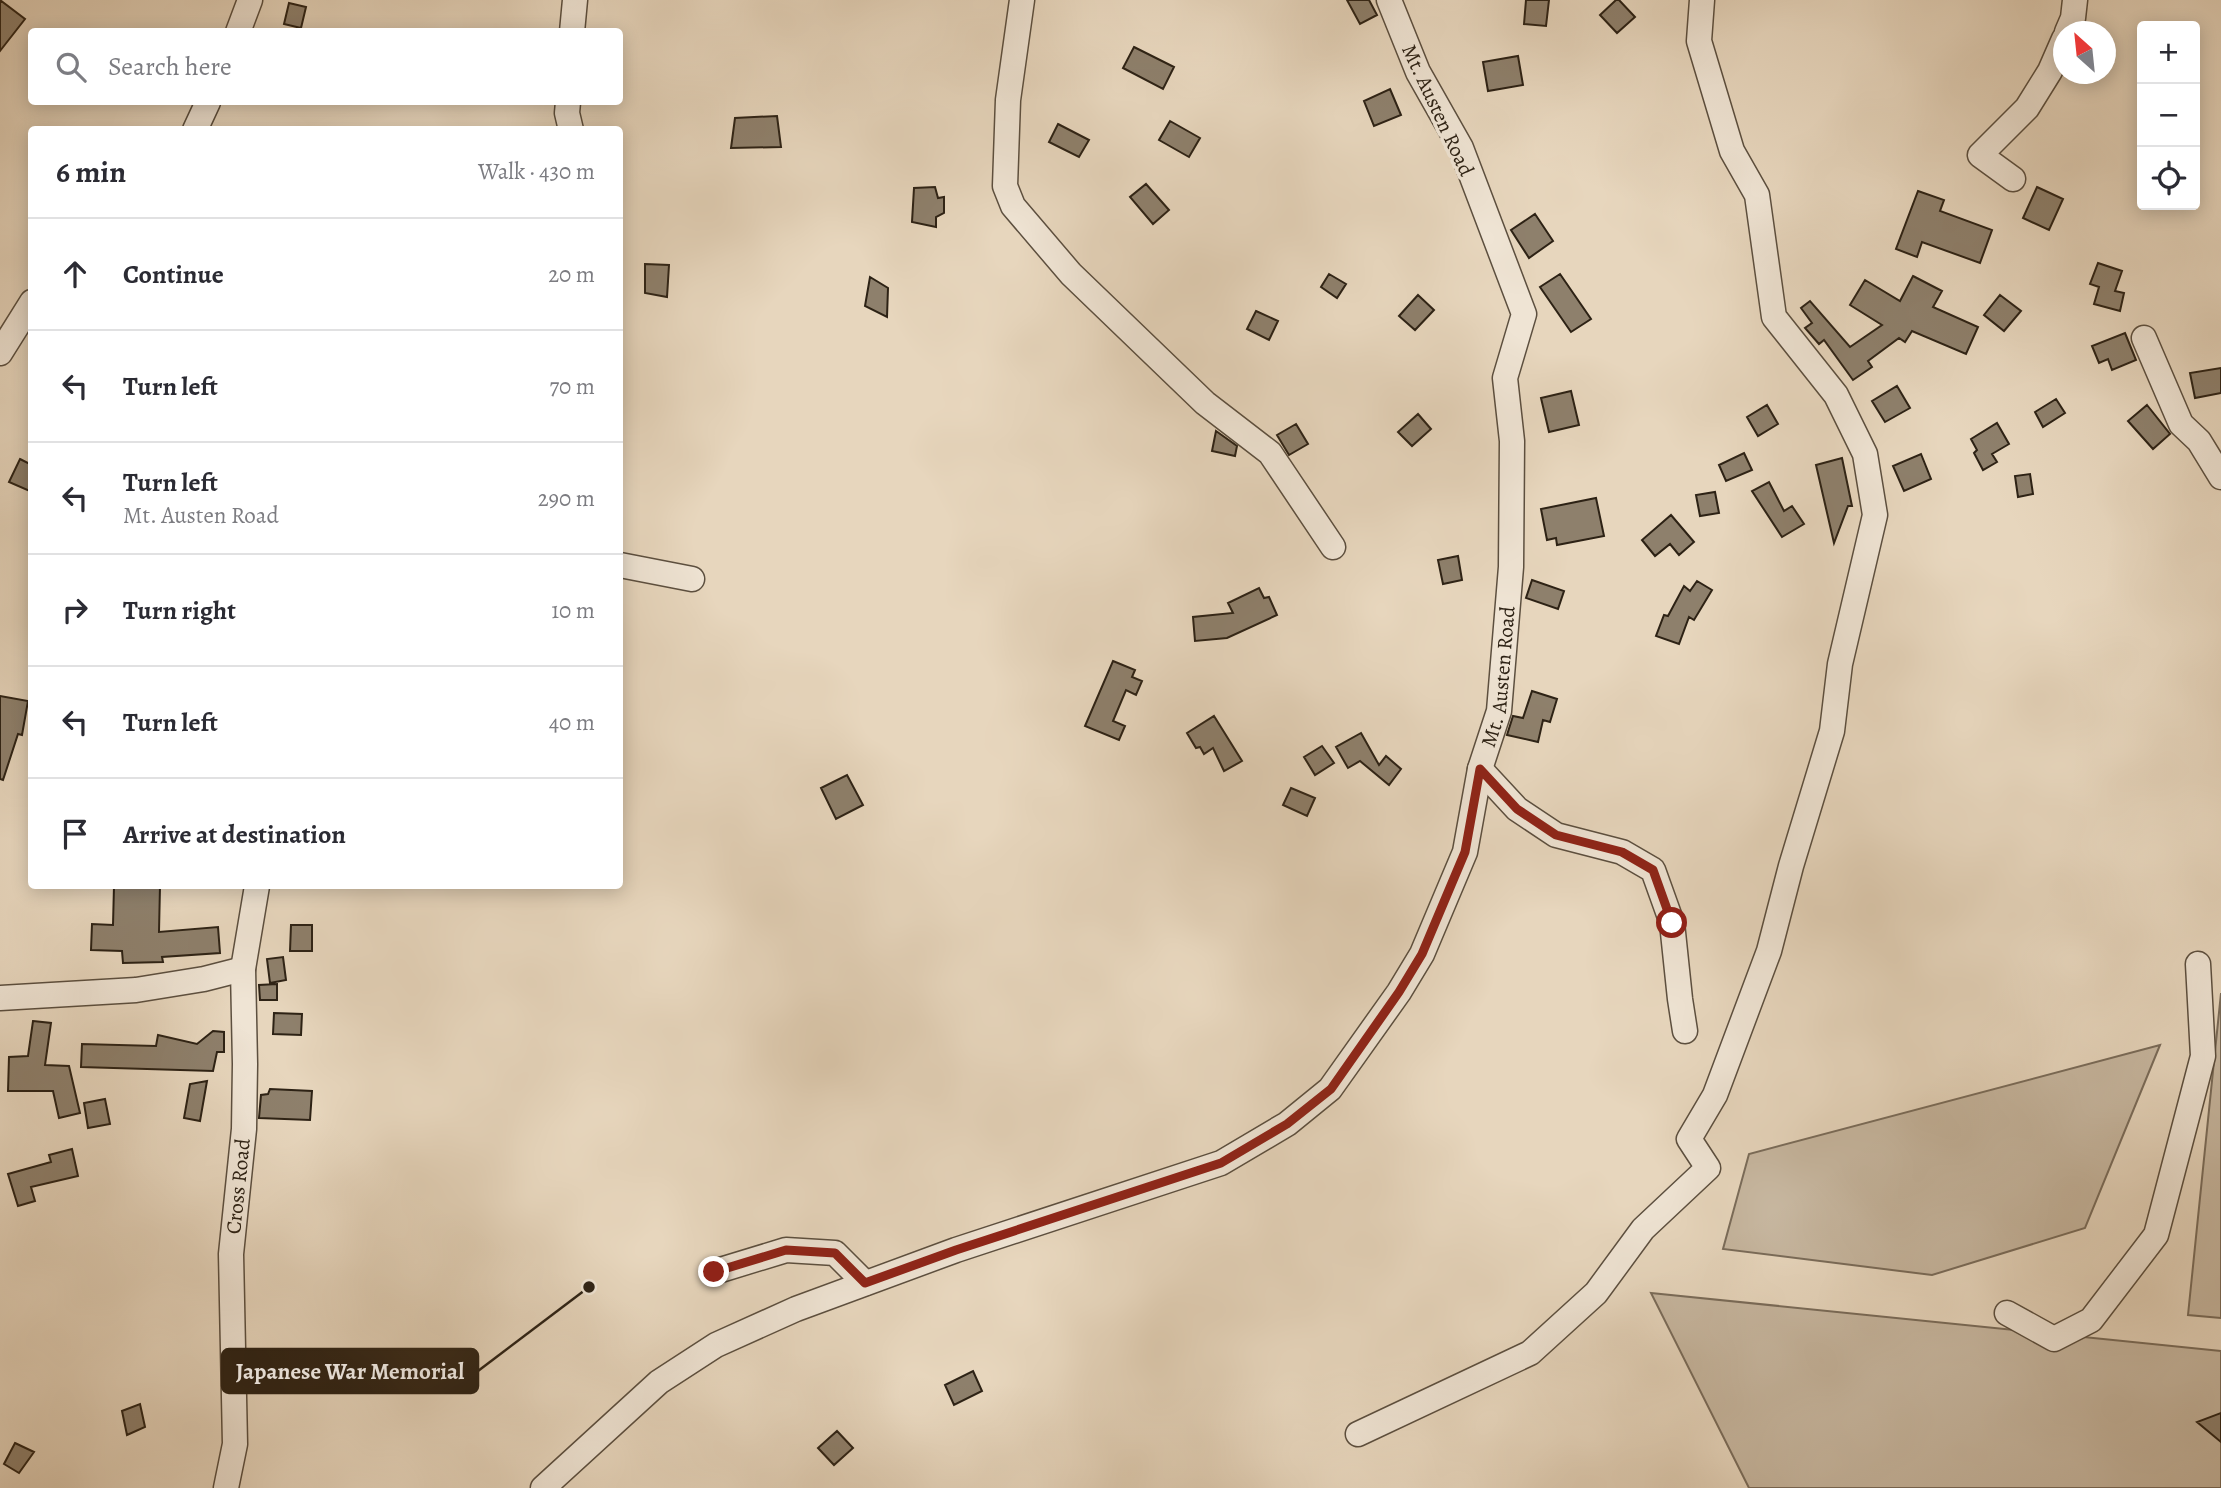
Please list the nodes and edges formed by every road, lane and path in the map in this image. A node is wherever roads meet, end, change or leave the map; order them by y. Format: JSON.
{"nodes":[{"id":1,"x":250,"y":0,"type":"edge"},
{"id":2,"x":575,"y":0,"type":"edge"},
{"id":3,"x":1022,"y":0,"type":"edge"},
{"id":4,"x":1389,"y":0,"type":"edge"},
{"id":5,"x":1702,"y":0,"type":"edge"},
{"id":6,"x":2075,"y":0,"type":"edge"},
{"id":7,"x":2072,"y":21,"type":"edge"},
{"id":8,"x":240,"y":28,"type":"edge"},
{"id":9,"x":572,"y":28,"type":"edge"},
{"id":10,"x":2053,"y":64,"type":"edge"},
{"id":11,"x":207,"y":105,"type":"edge"},
{"id":12,"x":568,"y":105,"type":"edge"},
{"id":13,"x":197,"y":126,"type":"edge"},
{"id":14,"x":570,"y":126,"type":"edge"},
{"id":15,"x":2013,"y":179,"type":"dead end"},
{"id":16,"x":28,"y":308,"type":"edge"},
{"id":17,"x":2144,"y":338,"type":"dead end"},
{"id":18,"x":0,"y":353,"type":"edge"},
{"id":19,"x":2221,"y":477,"type":"edge"},
{"id":20,"x":1333,"y":547,"type":"dead end"},
{"id":21,"x":623,"y":566,"type":"edge"},
{"id":22,"x":692,"y":579,"type":"dead end"},
{"id":23,"x":1480,"y":769,"type":"junction"},
{"id":24,"x":256,"y":889,"type":"edge"},
{"id":25,"x":2198,"y":964,"type":"dead end"},
{"id":26,"x":243,"y":969,"type":"junction"},
{"id":27,"x":0,"y":998,"type":"edge"},
{"id":28,"x":1685,"y":1031,"type":"dead end"},
{"id":29,"x":714,"y":1272,"type":"dead end"},
{"id":30,"x":865,"y":1283,"type":"junction"},
{"id":31,"x":2007,"y":1313,"type":"dead end"},
{"id":32,"x":1358,"y":1434,"type":"dead end"},
{"id":33,"x":226,"y":1488,"type":"edge"},
{"id":34,"x":542,"y":1488,"type":"edge"}],
"edges":[{"from":1,"to":8,"type":"street"},
{"from":2,"to":9,"type":"street"},
{"from":3,"to":20,"type":"street"},
{"from":4,"to":23,"type":"street","name":"Mt. Austen Road"},
{"from":5,"to":32,"type":"street"},
{"from":6,"to":7,"type":"street"},
{"from":10,"to":15,"type":"street"},
{"from":11,"to":13,"type":"street"},
{"from":12,"to":14,"type":"street"},
{"from":16,"to":18,"type":"street"},
{"from":17,"to":19,"type":"street"},
{"from":21,"to":22,"type":"street"},
{"from":23,"to":28,"type":"street"},
{"from":23,"to":30,"type":"street","name":"Mt. Austen Road"},
{"from":24,"to":26,"type":"street","name":"Cross Road"},
{"from":25,"to":31,"type":"street"},
{"from":26,"to":27,"type":"street"},
{"from":26,"to":33,"type":"street","name":"Cross Road"},
{"from":29,"to":30,"type":"street"},
{"from":30,"to":34,"type":"street","name":"Mt. Austen Road"}]}
